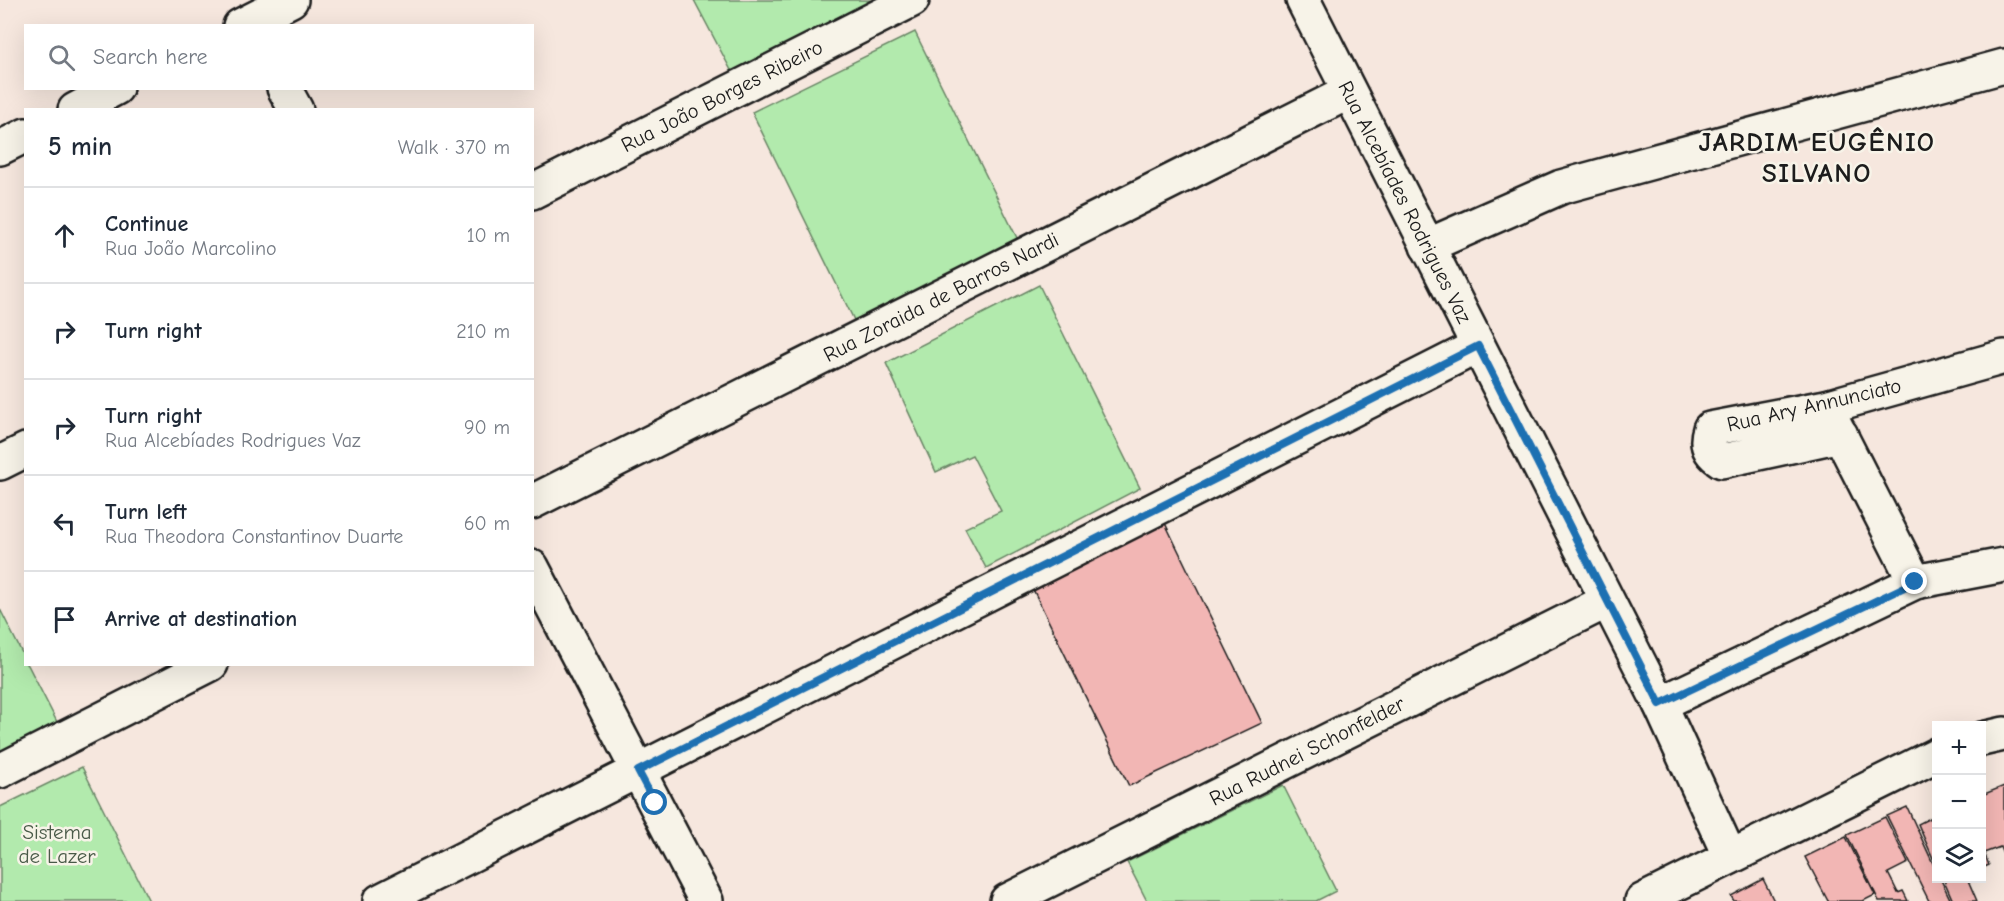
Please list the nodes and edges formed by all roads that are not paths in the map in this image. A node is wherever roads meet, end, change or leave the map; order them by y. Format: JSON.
{"nodes":[{"id":1,"x":291,"y":0,"type":"edge"},
{"id":2,"x":912,"y":0,"type":"edge"},
{"id":3,"x":1303,"y":0,"type":"edge"},
{"id":4,"x":244,"y":18,"type":"edge"},
{"id":5,"x":2004,"y":66,"type":"edge"},
{"id":6,"x":113,"y":90,"type":"edge"},
{"id":7,"x":285,"y":90,"type":"edge"},
{"id":8,"x":1349,"y":92,"type":"junction"},
{"id":9,"x":79,"y":108,"type":"edge"},
{"id":10,"x":295,"y":108,"type":"edge"},
{"id":11,"x":24,"y":136,"type":"edge"},
{"id":12,"x":0,"y":148,"type":"edge"},
{"id":13,"x":534,"y":191,"type":"edge"},
{"id":14,"x":1427,"y":246,"type":"junction"},
{"id":15,"x":1478,"y":346,"type":"junction"},
{"id":16,"x":2004,"y":357,"type":"edge"},
{"id":17,"x":24,"y":451,"type":"edge"},
{"id":18,"x":0,"y":463,"type":"edge"},
{"id":19,"x":534,"y":501,"type":"edge"},
{"id":20,"x":2004,"y":565,"type":"edge"},
{"id":21,"x":534,"y":571,"type":"edge"},
{"id":22,"x":1915,"y":582,"type":"junction"},
{"id":23,"x":1607,"y":601,"type":"junction"},
{"id":24,"x":207,"y":666,"type":"edge"},
{"id":25,"x":1660,"y":704,"type":"junction"},
{"id":26,"x":2004,"y":734,"type":"edge"},
{"id":27,"x":1986,"y":738,"type":"edge"},
{"id":28,"x":1932,"y":757,"type":"edge"},
{"id":29,"x":0,"y":771,"type":"edge"},
{"id":30,"x":638,"y":771,"type":"junction"},
{"id":31,"x":1730,"y":857,"type":"junction"},
{"id":32,"x":380,"y":901,"type":"edge"},
{"id":33,"x":706,"y":901,"type":"edge"},
{"id":34,"x":1007,"y":901,"type":"edge"},
{"id":35,"x":1642,"y":901,"type":"edge"}],
"edges":[{"from":1,"to":4,"type":"street"},
{"from":2,"to":13,"type":"street","name":"Rua João Borges Ribeiro"},
{"from":3,"to":8,"type":"street","name":"Rua Alcebíades Rodrigues Vaz"},
{"from":5,"to":14,"type":"street"},
{"from":6,"to":9,"type":"street"},
{"from":7,"to":10,"type":"street"},
{"from":8,"to":14,"type":"street","name":"Rua Alcebíades Rodrigues Vaz"},
{"from":8,"to":19,"type":"street","name":"Rua Zoraida de Barros Nardi"},
{"from":11,"to":12,"type":"street"},
{"from":14,"to":15,"type":"street","name":"Rua Alcebíades Rodrigues Vaz"},
{"from":15,"to":23,"type":"street","name":"Rua Alcebíades Rodrigues Vaz"},
{"from":15,"to":30,"type":"street"},
{"from":16,"to":22,"type":"street","name":"Rua Ary Annunciato"},
{"from":17,"to":18,"type":"street"},
{"from":20,"to":22,"type":"street"},
{"from":21,"to":30,"type":"street"},
{"from":22,"to":25,"type":"street"},
{"from":23,"to":25,"type":"street","name":"Rua Alcebíades Rodrigues Vaz"},
{"from":23,"to":34,"type":"street","name":"Rua Rudnei Schonfelder"},
{"from":24,"to":29,"type":"street"},
{"from":25,"to":31,"type":"street","name":"Rua Alcebíades Rodrigues Vaz"},
{"from":26,"to":27,"type":"street"},
{"from":28,"to":31,"type":"street"},
{"from":30,"to":32,"type":"street"},
{"from":30,"to":33,"type":"street"},
{"from":31,"to":35,"type":"street"}]}
